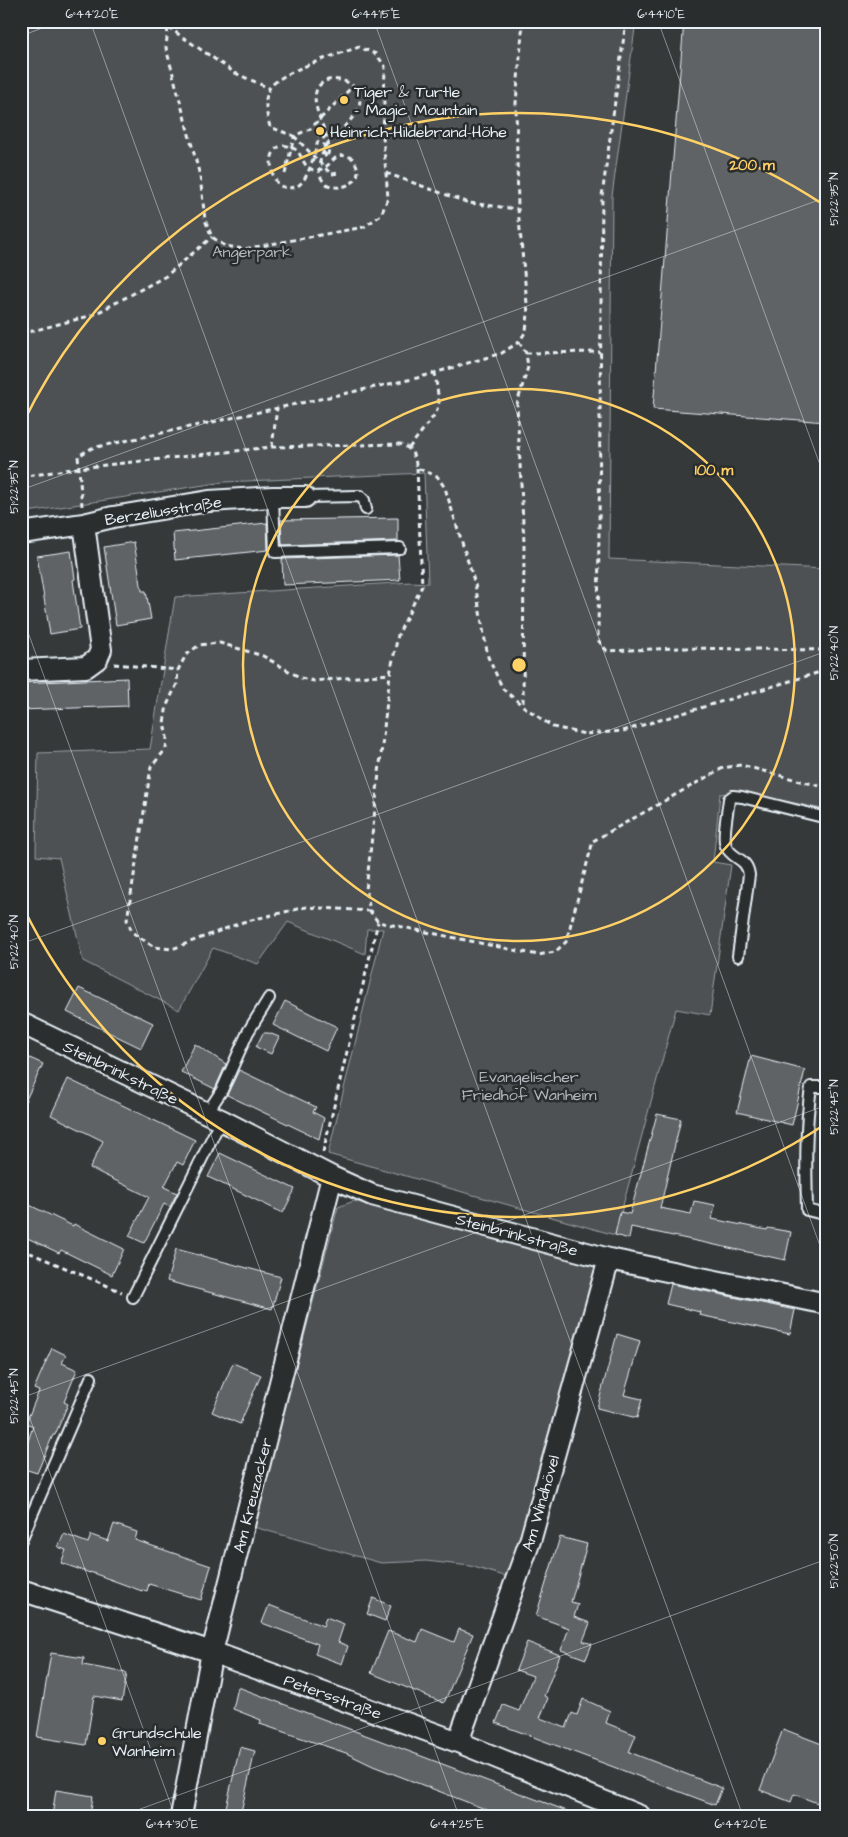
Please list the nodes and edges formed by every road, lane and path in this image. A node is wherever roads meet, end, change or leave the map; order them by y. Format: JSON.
{"nodes":[{"id":1,"x":173,"y":21,"type":"edge"},
{"id":2,"x":523,"y":21,"type":"edge"},
{"id":3,"x":626,"y":21,"type":"edge"},
{"id":4,"x":168,"y":27,"type":"junction"},
{"id":5,"x":353,"y":86,"type":"junction"},
{"id":6,"x":269,"y":88,"type":"junction"},
{"id":7,"x":294,"y":136,"type":"junction"},
{"id":8,"x":340,"y":173,"type":"dead end"},
{"id":9,"x":386,"y":173,"type":"junction"},
{"id":10,"x":285,"y":174,"type":"dead end"},
{"id":11,"x":518,"y":209,"type":"junction"},
{"id":12,"x":212,"y":237,"type":"junction"},
{"id":13,"x":21,"y":334,"type":"edge"},
{"id":14,"x":519,"y":342,"type":"junction"},
{"id":15,"x":600,"y":352,"type":"junction"},
{"id":16,"x":526,"y":353,"type":"junction"},
{"id":17,"x":435,"y":373,"type":"junction"},
{"id":18,"x":277,"y":408,"type":"junction"},
{"id":19,"x":272,"y":447,"type":"junction"},
{"id":20,"x":409,"y":448,"type":"junction"},
{"id":21,"x":78,"y":468,"type":"junction"},
{"id":22,"x":417,"y":468,"type":"junction"},
{"id":23,"x":21,"y":477,"type":"edge"},
{"id":24,"x":273,"y":497,"type":"junction"},
{"id":25,"x":305,"y":497,"type":"joint"},
{"id":26,"x":82,"y":500,"type":"dead end"},
{"id":27,"x":366,"y":509,"type":"dead end"},
{"id":28,"x":84,"y":524,"type":"junction"},
{"id":29,"x":21,"y":533,"type":"edge"},
{"id":30,"x":400,"y":548,"type":"dead end"},
{"id":31,"x":827,"y":650,"type":"edge"},
{"id":32,"x":97,"y":659,"type":"junction"},
{"id":33,"x":21,"y":670,"type":"edge"},
{"id":34,"x":178,"y":670,"type":"junction"},
{"id":35,"x":827,"y":670,"type":"edge"},
{"id":36,"x":390,"y":674,"type":"junction"},
{"id":37,"x":523,"y":706,"type":"junction"},
{"id":38,"x":827,"y":788,"type":"edge"},
{"id":39,"x":827,"y":818,"type":"edge"},
{"id":40,"x":370,"y":911,"type":"junction"},
{"id":41,"x":378,"y":922,"type":"junction"},
{"id":42,"x":738,"y":956,"type":"dead end"},
{"id":43,"x":270,"y":998,"type":"dead end"},
{"id":44,"x":21,"y":1023,"type":"edge"},
{"id":45,"x":827,"y":1087,"type":"edge"},
{"id":46,"x":214,"y":1117,"type":"junction"},
{"id":47,"x":325,"y":1174,"type":"junction"},
{"id":48,"x":827,"y":1215,"type":"edge"},
{"id":49,"x":21,"y":1249,"type":"edge"},
{"id":50,"x":609,"y":1259,"type":"junction"},
{"id":51,"x":133,"y":1297,"type":"joint"},
{"id":52,"x":827,"y":1304,"type":"edge"},
{"id":53,"x":91,"y":1378,"type":"dead end"},
{"id":54,"x":21,"y":1540,"type":"edge"},
{"id":55,"x":21,"y":1590,"type":"edge"},
{"id":56,"x":212,"y":1652,"type":"junction"},
{"id":57,"x":458,"y":1742,"type":"junction"},
{"id":58,"x":182,"y":1816,"type":"edge"},
{"id":59,"x":640,"y":1816,"type":"edge"}],
"edges":[{"from":1,"to":4,"type":"path"},
{"from":2,"to":11,"type":"path"},
{"from":3,"to":15,"type":"path"},
{"from":4,"to":6,"type":"path"},
{"from":4,"to":12,"type":"path"},
{"from":5,"to":5,"type":"path","bridge":true},
{"from":5,"to":7,"type":"path"},
{"from":6,"to":7,"type":"path"},
{"from":6,"to":9,"type":"path"},
{"from":7,"to":8,"type":"path"},
{"from":7,"to":10,"type":"path"},
{"from":9,"to":11,"type":"path"},
{"from":9,"to":12,"type":"path"},
{"from":11,"to":14,"type":"path"},
{"from":12,"to":13,"type":"path"},
{"from":14,"to":16,"type":"path"},
{"from":14,"to":17,"type":"path"},
{"from":15,"to":16,"type":"path"},
{"from":15,"to":31,"type":"path"},
{"from":16,"to":37,"type":"path"},
{"from":17,"to":18,"type":"path"},
{"from":17,"to":20,"type":"path"},
{"from":18,"to":19,"type":"path"},
{"from":18,"to":21,"type":"path"},
{"from":19,"to":20,"type":"path"},
{"from":19,"to":21,"type":"path"},
{"from":20,"to":22,"type":"path"},
{"from":21,"to":23,"type":"path"},
{"from":21,"to":26,"type":"path"},
{"from":22,"to":36,"type":"path"},
{"from":22,"to":37,"type":"path"},
{"from":24,"to":25,"type":"street","name":"Berzeliusstraße"},
{"from":24,"to":28,"type":"street","name":"Berzeliusstraße"},
{"from":24,"to":30,"type":"lane"},
{"from":25,"to":27,"type":"lane"},
{"from":28,"to":29,"type":"street","name":"Berzeliusstraße"},
{"from":28,"to":32,"type":"street"},
{"from":32,"to":33,"type":"street"},
{"from":32,"to":34,"type":"path"},
{"from":34,"to":36,"type":"path"},
{"from":34,"to":40,"type":"path"},
{"from":35,"to":37,"type":"path"},
{"from":36,"to":40,"type":"path"},
{"from":38,"to":41,"type":"path"},
{"from":39,"to":42,"type":"lane"},
{"from":40,"to":41,"type":"path"},
{"from":41,"to":47,"type":"path"},
{"from":43,"to":46,"type":"lane"},
{"from":44,"to":46,"type":"street","name":"Steinbrinkstraße"},
{"from":45,"to":48,"type":"lane"},
{"from":46,"to":47,"type":"street","name":"Steinbrinkstraße"},
{"from":46,"to":51,"type":"lane"},
{"from":47,"to":50,"type":"street","name":"Steinbrinkstraße"},
{"from":47,"to":56,"type":"street","name":"Am Kreuzacker"},
{"from":49,"to":51,"type":"path"},
{"from":50,"to":52,"type":"street","name":"Steinbrinkstraße"},
{"from":50,"to":57,"type":"street","name":"Am Windhövel"},
{"from":53,"to":54,"type":"lane"},
{"from":55,"to":56,"type":"street","name":"Petersstraße"},
{"from":56,"to":57,"type":"street","name":"Petersstraße"},
{"from":56,"to":58,"type":"street","name":"Am Kreuzacker"},
{"from":57,"to":59,"type":"street","name":"Petersstraße"}]}
